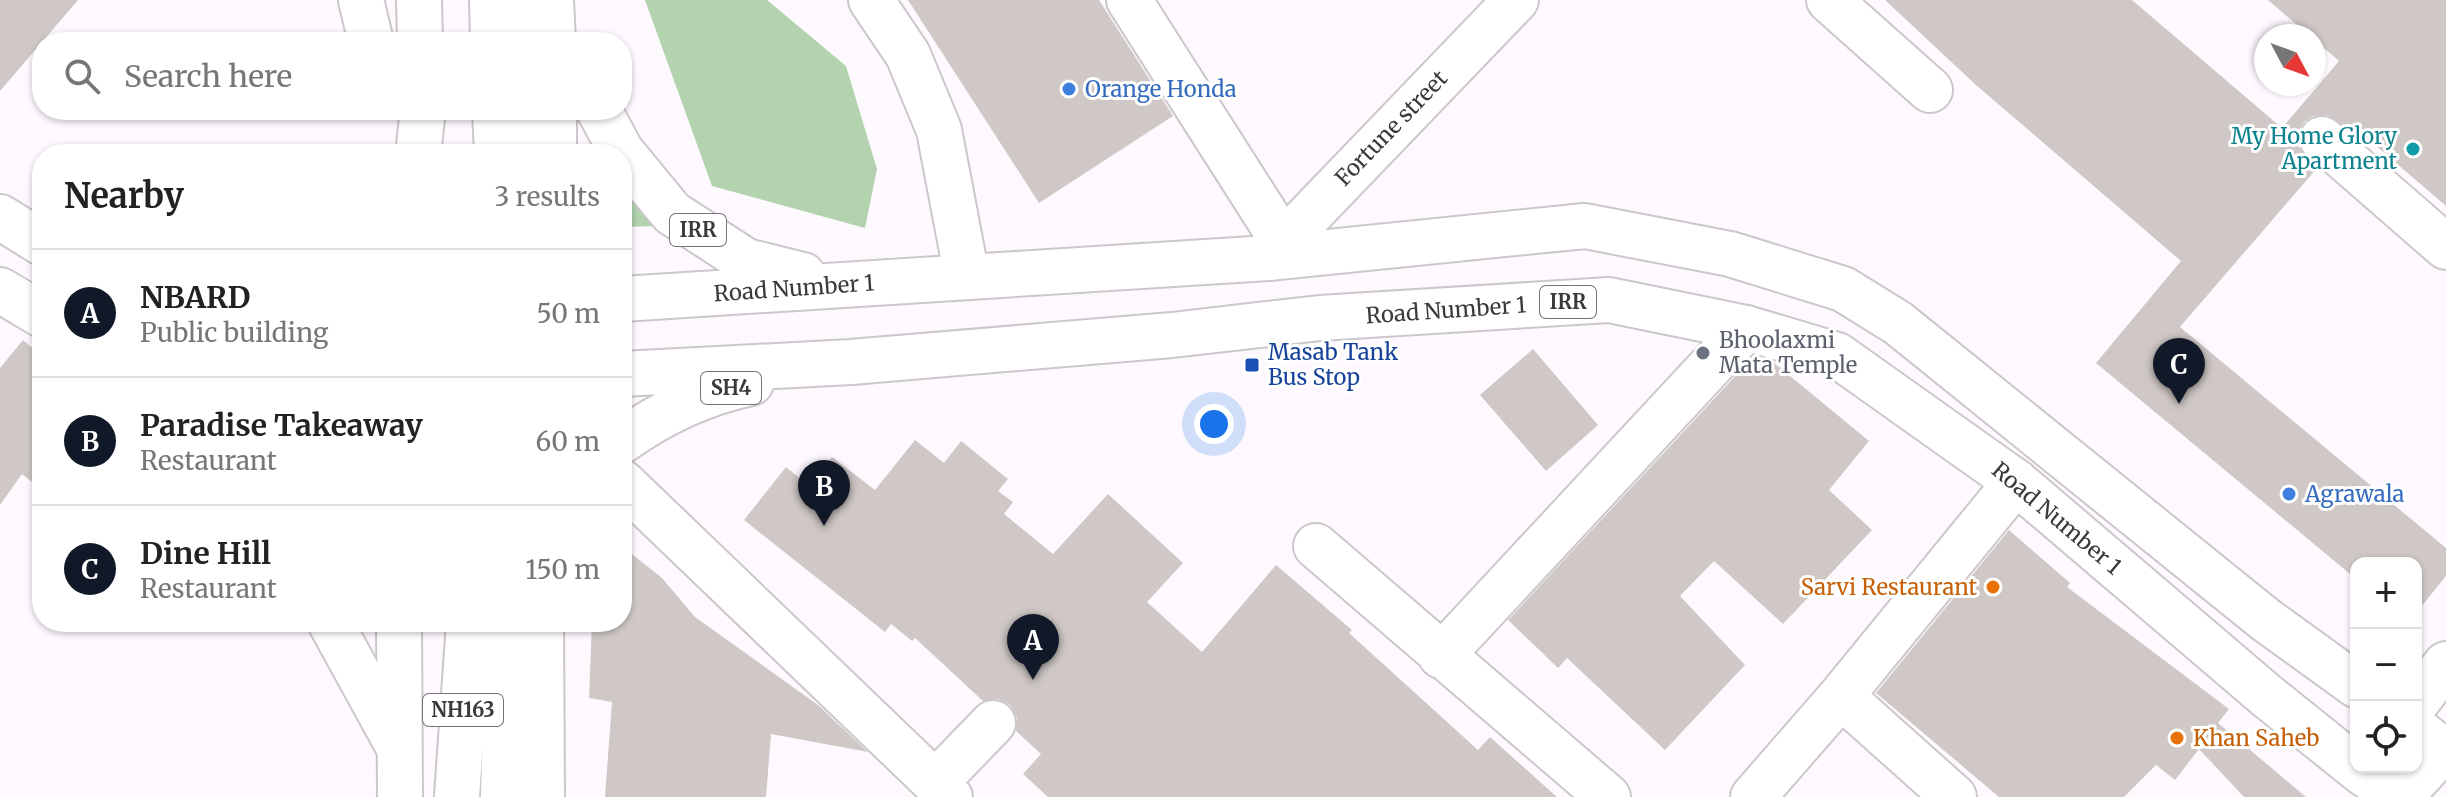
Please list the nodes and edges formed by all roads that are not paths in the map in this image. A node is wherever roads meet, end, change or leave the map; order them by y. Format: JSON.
{"nodes":[{"id":1,"x":361,"y":0,"type":"edge"},
{"id":2,"x":419,"y":0,"type":"edge"},
{"id":3,"x":492,"y":0,"type":"edge"},
{"id":4,"x":871,"y":0,"type":"edge"},
{"id":5,"x":1129,"y":0,"type":"edge"},
{"id":6,"x":1516,"y":0,"type":"edge"},
{"id":7,"x":1829,"y":0,"type":"edge"},
{"id":8,"x":369,"y":32,"type":"edge"},
{"id":9,"x":420,"y":32,"type":"edge"},
{"id":10,"x":493,"y":32,"type":"edge"},
{"id":11,"x":1930,"y":90,"type":"dead end"},
{"id":12,"x":422,"y":120,"type":"edge"},
{"id":13,"x":495,"y":120,"type":"edge"},
{"id":14,"x":528,"y":120,"type":"edge"},
{"id":15,"x":554,"y":120,"type":"edge"},
{"id":16,"x":604,"y":120,"type":"edge"},
{"id":17,"x":2322,"y":139,"type":"dead end"},
{"id":18,"x":419,"y":144,"type":"edge"},
{"id":19,"x":497,"y":144,"type":"edge"},
{"id":20,"x":530,"y":144,"type":"edge"},
{"id":21,"x":554,"y":144,"type":"edge"},
{"id":22,"x":617,"y":144,"type":"edge"},
{"id":23,"x":632,"y":164,"type":"edge"},
{"id":24,"x":0,"y":217,"type":"edge"},
{"id":25,"x":32,"y":237,"type":"edge"},
{"id":26,"x":2446,"y":247,"type":"edge"},
{"id":27,"x":1275,"y":249,"type":"junction"},
{"id":28,"x":967,"y":277,"type":"junction"},
{"id":29,"x":844,"y":285,"type":"junction"},
{"id":30,"x":0,"y":290,"type":"edge"},
{"id":31,"x":632,"y":298,"type":"edge"},
{"id":32,"x":32,"y":309,"type":"edge"},
{"id":33,"x":1746,"y":328,"type":"junction"},
{"id":34,"x":851,"y":362,"type":"junction"},
{"id":35,"x":632,"y":373,"type":"edge"},
{"id":36,"x":632,"y":434,"type":"edge"},
{"id":37,"x":2016,"y":482,"type":"junction"},
{"id":38,"x":632,"y":492,"type":"edge"},
{"id":39,"x":1316,"y":546,"type":"dead end"},
{"id":40,"x":336,"y":632,"type":"edge"},
{"id":41,"x":399,"y":632,"type":"edge"},
{"id":42,"x":468,"y":632,"type":"edge"},
{"id":43,"x":508,"y":632,"type":"edge"},
{"id":44,"x":541,"y":632,"type":"edge"},
{"id":45,"x":1441,"y":656,"type":"junction"},
{"id":46,"x":2446,"y":664,"type":"edge"},
{"id":47,"x":2350,"y":681,"type":"edge"},
{"id":48,"x":1841,"y":696,"type":"junction"},
{"id":49,"x":2418,"y":701,"type":"edge"},
{"id":50,"x":993,"y":723,"type":"dead end"},
{"id":51,"x":2438,"y":745,"type":"edge"},
{"id":52,"x":401,"y":751,"type":"junction"},
{"id":53,"x":2350,"y":758,"type":"edge"},
{"id":54,"x":2370,"y":773,"type":"edge"},
{"id":55,"x":942,"y":790,"type":"edge"},
{"id":56,"x":400,"y":797,"type":"edge"},
{"id":57,"x":457,"y":797,"type":"edge"},
{"id":58,"x":503,"y":797,"type":"edge"},
{"id":59,"x":542,"y":797,"type":"edge"},
{"id":60,"x":1608,"y":797,"type":"edge"},
{"id":61,"x":1753,"y":797,"type":"edge"},
{"id":62,"x":1954,"y":797,"type":"edge"},
{"id":63,"x":2400,"y":797,"type":"edge"}],
"edges":[{"from":1,"to":8,"type":"main road"},
{"from":2,"to":9,"type":"main road"},
{"from":3,"to":10,"type":"main road"},
{"from":4,"to":28,"type":"main road"},
{"from":5,"to":27,"type":"main road"},
{"from":6,"to":27,"type":"main road","name":"Fortune street"},
{"from":7,"to":11,"type":"main road"},
{"from":12,"to":18,"type":"main road"},
{"from":13,"to":19,"type":"main road"},
{"from":14,"to":20,"type":"main road"},
{"from":15,"to":21,"type":"main road"},
{"from":16,"to":22,"type":"main road","number":"IRR"},
{"from":17,"to":26,"type":"main road"},
{"from":23,"to":29,"type":"main road","number":"IRR"},
{"from":24,"to":25,"type":"main road"},
{"from":27,"to":28,"type":"main road","name":"Road Number 1","number":"IRR"},
{"from":27,"to":47,"type":"main road","name":"Road Number 1","number":"IRR"},
{"from":28,"to":29,"type":"main road","name":"Road Number 1","number":"IRR"},
{"from":29,"to":31,"type":"main road","name":"Road Number 1","number":"IRR"},
{"from":30,"to":32,"type":"main road"},
{"from":33,"to":34,"type":"main road","name":"Road Number 1","number":"IRR"},
{"from":33,"to":37,"type":"main road","name":"Road Number 1","number":"IRR"},
{"from":33,"to":45,"type":"main road"},
{"from":34,"to":35,"type":"main road","name":"Road Number 1","number":"IRR"},
{"from":34,"to":36,"type":"main road","number":"SH4"},
{"from":37,"to":48,"type":"main road"},
{"from":37,"to":53,"type":"main road","name":"Road Number 1","number":"IRR"},
{"from":38,"to":55,"type":"main road"},
{"from":39,"to":45,"type":"main road"},
{"from":40,"to":52,"type":"main road"},
{"from":41,"to":52,"type":"main road"},
{"from":42,"to":57,"type":"main road","number":"NH163"},
{"from":43,"to":58,"type":"main road","number":"NH163"},
{"from":44,"to":59,"type":"main road"},
{"from":45,"to":60,"type":"main road"},
{"from":46,"to":49,"type":"main road"},
{"from":48,"to":61,"type":"main road"},
{"from":48,"to":62,"type":"main road"},
{"from":50,"to":55,"type":"main road"},
{"from":51,"to":63,"type":"main road"},
{"from":52,"to":56,"type":"main road"},
{"from":54,"to":63,"type":"main road","name":"Road Number 1","number":"IRR"}]}
